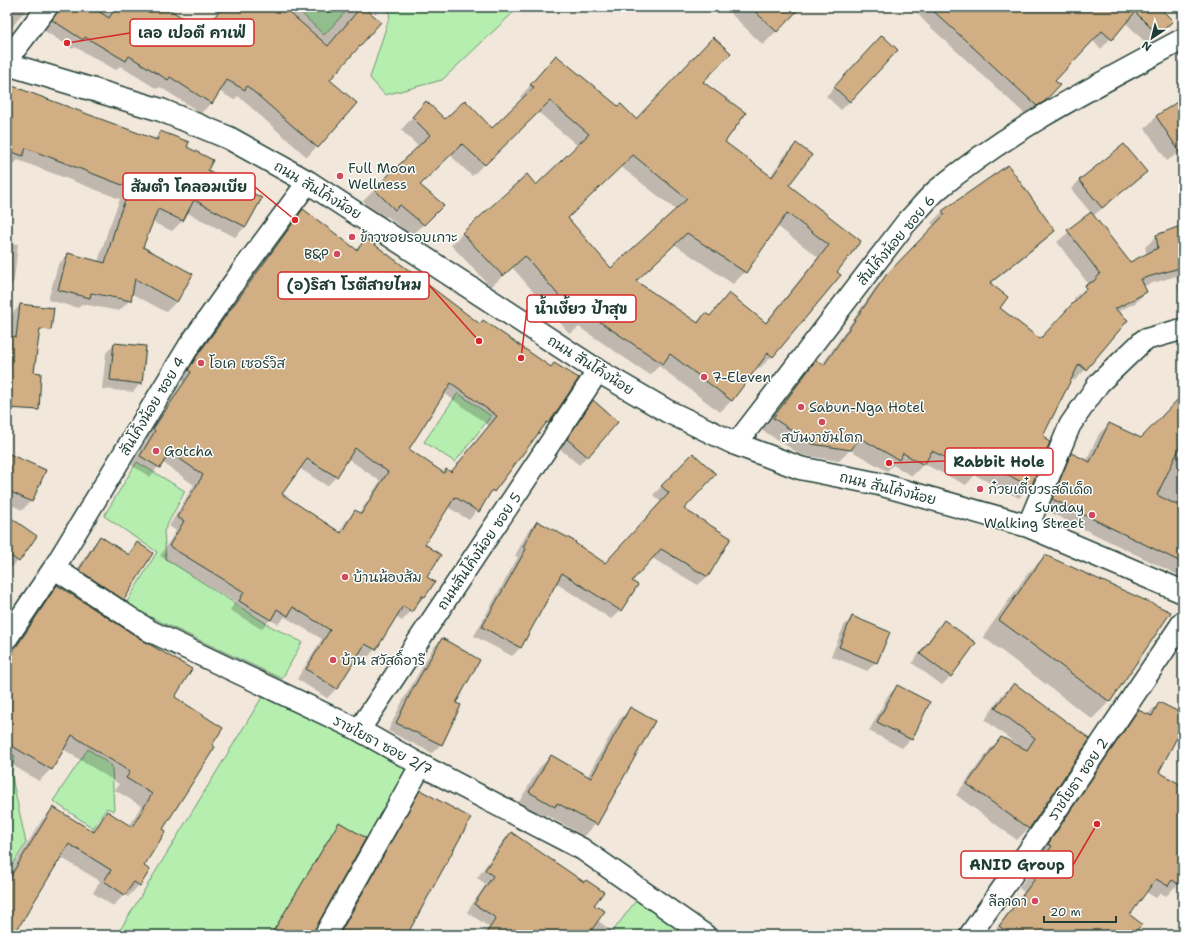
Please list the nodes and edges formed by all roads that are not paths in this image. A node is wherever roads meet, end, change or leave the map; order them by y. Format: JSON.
{"nodes":[{"id":1,"x":48,"y":7,"type":"edge"},
{"id":2,"x":1183,"y":39,"type":"edge"},
{"id":3,"x":7,"y":60,"type":"edge"},
{"id":4,"x":7,"y":64,"type":"edge"},
{"id":5,"x":308,"y":182,"type":"junction"},
{"id":6,"x":1183,"y":328,"type":"edge"},
{"id":7,"x":598,"y":371,"type":"junction"},
{"id":8,"x":736,"y":444,"type":"junction"},
{"id":9,"x":1028,"y":526,"type":"junction"},
{"id":10,"x":54,"y":568,"type":"junction"},
{"id":11,"x":1183,"y":592,"type":"edge"},
{"id":12,"x":1183,"y":622,"type":"edge"},
{"id":13,"x":7,"y":638,"type":"edge"},
{"id":14,"x":359,"y":730,"type":"junction"},
{"id":15,"x":421,"y":765,"type":"junction"},
{"id":16,"x":325,"y":935,"type":"edge"},
{"id":17,"x":705,"y":935,"type":"edge"},
{"id":18,"x":970,"y":935,"type":"edge"}],
"edges":[{"from":1,"to":3,"type":"street"},
{"from":2,"to":8,"type":"street","name":"สันโค้งน้อย ซอย 6"},
{"from":4,"to":5,"type":"street","name":"ถนน สันโค้งน้อย"},
{"from":5,"to":7,"type":"street","name":"ถนน สันโค้งน้อย"},
{"from":5,"to":10,"type":"street","name":"สันโค้งน้อย ซอย 4"},
{"from":6,"to":9,"type":"street"},
{"from":7,"to":8,"type":"street","name":"ถนน สันโค้งน้อย"},
{"from":7,"to":14,"type":"street","name":"ถนนสันโค้งน้อย ซอย 5"},
{"from":8,"to":9,"type":"street","name":"ถนน สันโค้งน้อย"},
{"from":9,"to":11,"type":"street","name":"ถนน สันโค้งน้อย"},
{"from":10,"to":13,"type":"street","name":"สันโค้งน้อย ซอย 4"},
{"from":10,"to":14,"type":"street","name":"ราชโยธา ซอย 2/7"},
{"from":12,"to":18,"type":"street","name":"ราชโยธา ซอย 2"},
{"from":14,"to":15,"type":"street","name":"ราชโยธา ซอย 2/7"},
{"from":15,"to":16,"type":"street"},
{"from":15,"to":17,"type":"street","name":"ราชโยธา ซอย 2/7"}]}
